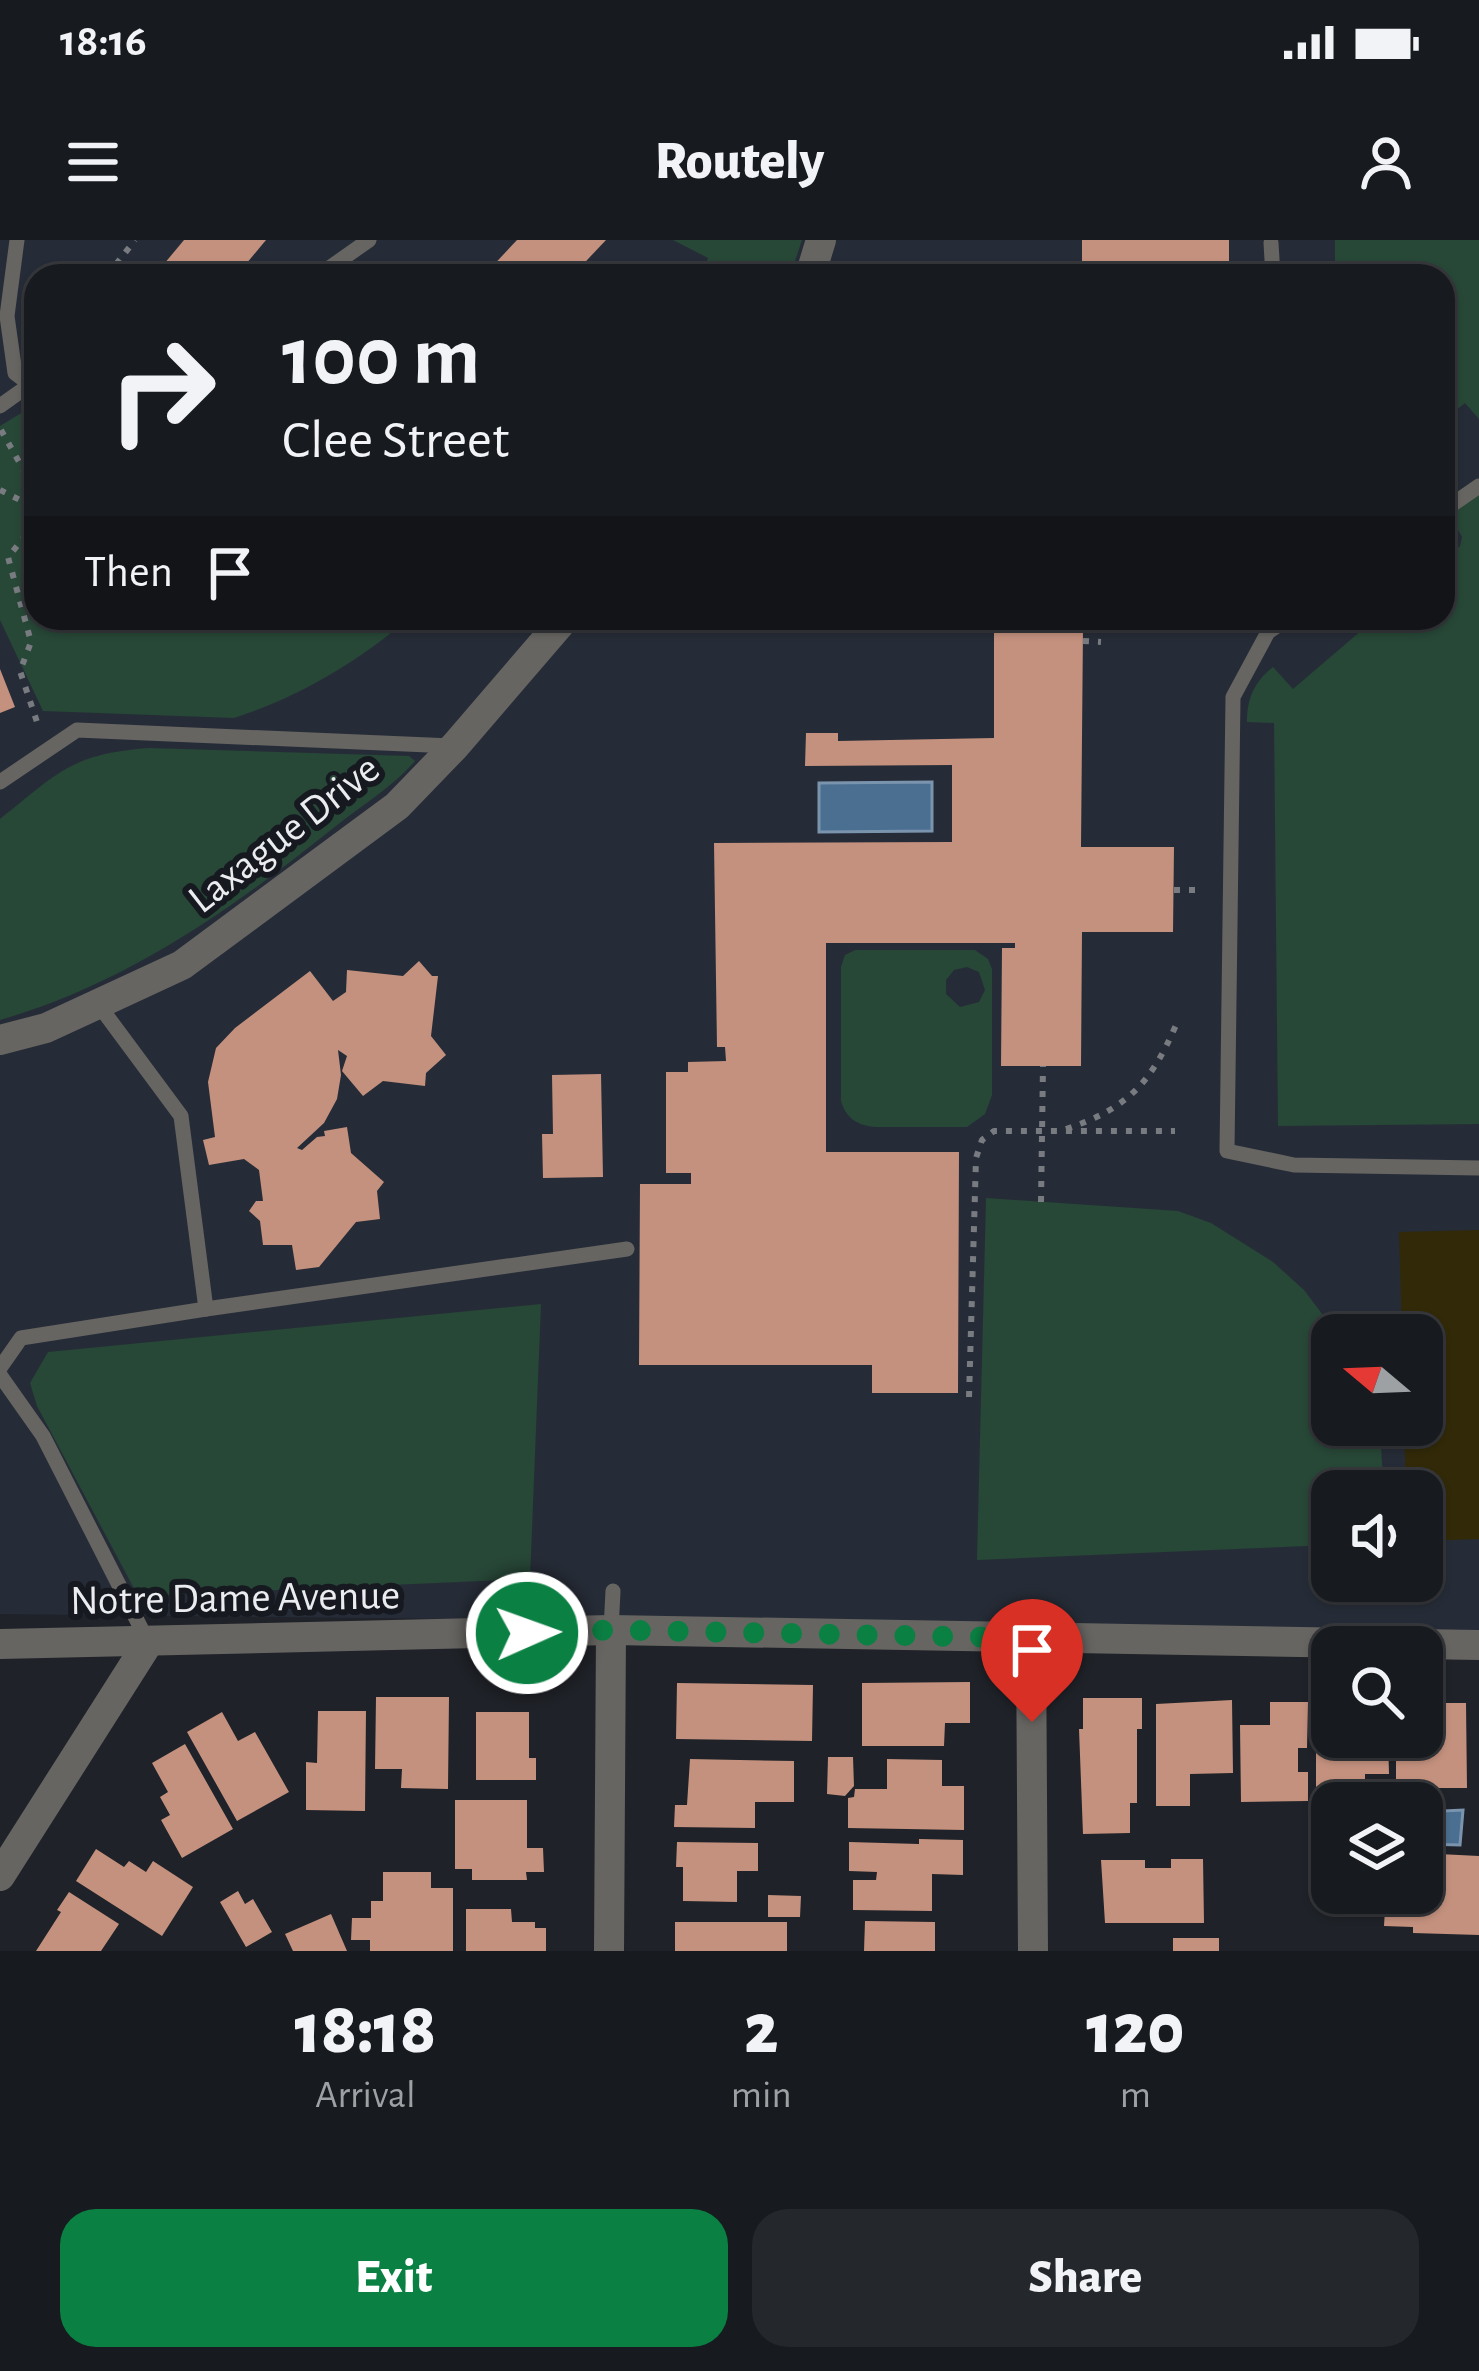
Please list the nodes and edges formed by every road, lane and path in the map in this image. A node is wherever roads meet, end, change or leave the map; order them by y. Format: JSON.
{"nodes":[{"id":1,"x":17,"y":240,"type":"edge"},
{"id":2,"x":135,"y":240,"type":"edge"},
{"id":3,"x":369,"y":240,"type":"edge"},
{"id":4,"x":116,"y":264,"type":"edge"},
{"id":5,"x":336,"y":264,"type":"edge"},
{"id":6,"x":3,"y":317,"type":"edge"},
{"id":7,"x":24,"y":381,"type":"edge"},
{"id":8,"x":0,"y":427,"type":"edge"},
{"id":9,"x":24,"y":470,"type":"edge"},
{"id":10,"x":24,"y":537,"type":"edge"},
{"id":11,"x":24,"y":616,"type":"edge"},
{"id":12,"x":28,"y":630,"type":"edge"},
{"id":13,"x":555,"y":630,"type":"edge"},
{"id":14,"x":1271,"y":630,"type":"edge"},
{"id":15,"x":1083,"y":641,"type":"dead end"},
{"id":16,"x":1101,"y":642,"type":"dead end"},
{"id":17,"x":454,"y":746,"type":"junction"},
{"id":18,"x":46,"y":749,"type":"junction"},
{"id":19,"x":0,"y":782,"type":"edge"},
{"id":20,"x":1174,"y":890,"type":"dead end"},
{"id":21,"x":1204,"y":890,"type":"dead end"},
{"id":22,"x":98,"y":1004,"type":"junction"},
{"id":23,"x":1176,"y":1025,"type":"dead end"},
{"id":24,"x":0,"y":1040,"type":"edge"},
{"id":25,"x":1043,"y":1066,"type":"dead end"},
{"id":26,"x":1042,"y":1131,"type":"junction"},
{"id":27,"x":1059,"y":1131,"type":"junction"},
{"id":28,"x":1175,"y":1131,"type":"dead end"},
{"id":29,"x":1479,"y":1168,"type":"edge"},
{"id":30,"x":1041,"y":1202,"type":"dead end"},
{"id":31,"x":627,"y":1249,"type":"dead end"},
{"id":32,"x":206,"y":1310,"type":"junction"},
{"id":33,"x":0,"y":1371,"type":"edge"},
{"id":34,"x":969,"y":1397,"type":"dead end"},
{"id":35,"x":613,"y":1591,"type":"dead end"},
{"id":36,"x":611,"y":1630,"type":"junction"},
{"id":37,"x":1031,"y":1638,"type":"junction"},
{"id":38,"x":148,"y":1643,"type":"junction"},
{"id":39,"x":0,"y":1644,"type":"edge"},
{"id":40,"x":1479,"y":1645,"type":"edge"},
{"id":41,"x":0,"y":1876,"type":"edge"},
{"id":42,"x":609,"y":1951,"type":"edge"},
{"id":43,"x":1033,"y":1951,"type":"edge"}],
"edges":[{"from":1,"to":6,"type":"lane"},
{"from":2,"to":4,"type":"path"},
{"from":3,"to":5,"type":"lane"},
{"from":6,"to":7,"type":"lane"},
{"from":8,"to":9,"type":"path"},
{"from":10,"to":11,"type":"path"},
{"from":12,"to":18,"type":"path"},
{"from":13,"to":17,"type":"street","name":"Laxague Drive"},
{"from":14,"to":29,"type":"lane"},
{"from":15,"to":16,"type":"path"},
{"from":17,"to":18,"type":"lane"},
{"from":17,"to":22,"type":"street","name":"Laxague Drive"},
{"from":18,"to":19,"type":"lane"},
{"from":20,"to":21,"type":"path"},
{"from":22,"to":24,"type":"street","name":"Laxague Drive"},
{"from":22,"to":32,"type":"lane"},
{"from":23,"to":27,"type":"path"},
{"from":25,"to":26,"type":"path"},
{"from":26,"to":27,"type":"path"},
{"from":26,"to":30,"type":"path"},
{"from":26,"to":34,"type":"path"},
{"from":27,"to":28,"type":"path"},
{"from":31,"to":32,"type":"lane"},
{"from":32,"to":33,"type":"lane"},
{"from":33,"to":38,"type":"lane"},
{"from":35,"to":36,"type":"lane"},
{"from":36,"to":37,"type":"street","name":"Notre Dame Avenue"},
{"from":36,"to":38,"type":"street","name":"Notre Dame Avenue"},
{"from":36,"to":42,"type":"street"},
{"from":37,"to":40,"type":"street","name":"Notre Dame Avenue"},
{"from":37,"to":43,"type":"street"},
{"from":38,"to":39,"type":"street","name":"Notre Dame Avenue"},
{"from":38,"to":41,"type":"street"}]}
